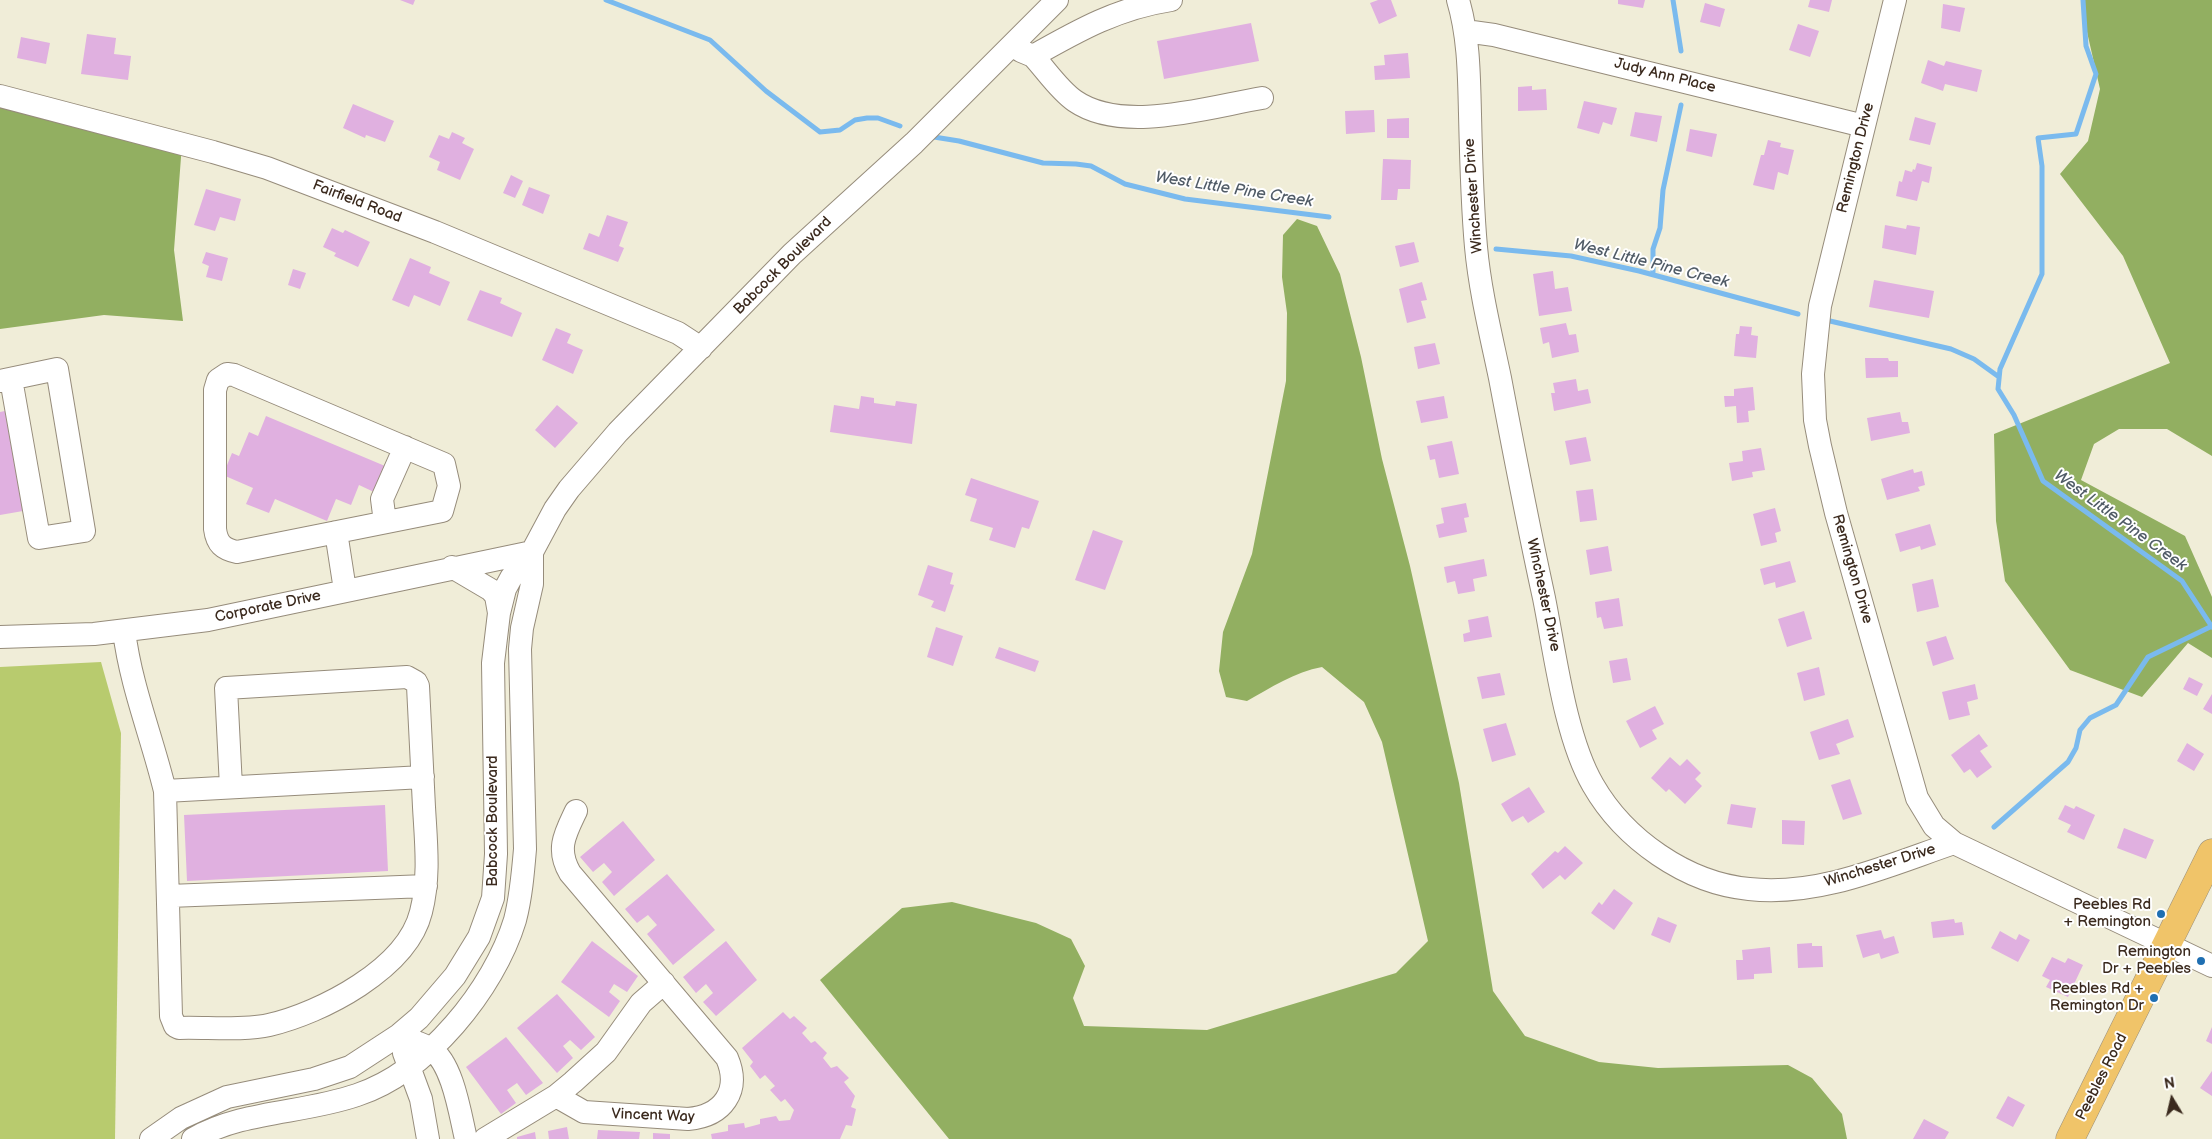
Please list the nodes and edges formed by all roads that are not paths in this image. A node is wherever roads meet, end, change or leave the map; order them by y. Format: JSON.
{"nodes":[{"id":1,"x":1057,"y":0,"type":"edge"},
{"id":2,"x":1171,"y":0,"type":"edge"},
{"id":3,"x":1458,"y":0,"type":"edge"},
{"id":4,"x":1895,"y":0,"type":"edge"},
{"id":5,"x":1465,"y":31,"type":"junction"},
{"id":6,"x":1010,"y":46,"type":"junction"},
{"id":7,"x":1033,"y":56,"type":"junction"},
{"id":8,"x":0,"y":96,"type":"edge"},
{"id":9,"x":1262,"y":98,"type":"dead end"},
{"id":10,"x":1864,"y":126,"type":"junction"},
{"id":11,"x":701,"y":348,"type":"junction"},
{"id":12,"x":5,"y":380,"type":"edge"},
{"id":13,"x":405,"y":447,"type":"junction"},
{"id":14,"x":384,"y":522,"type":"junction"},
{"id":15,"x":336,"y":532,"type":"junction"},
{"id":16,"x":532,"y":552,"type":"junction"},
{"id":17,"x":452,"y":568,"type":"junction"},
{"id":18,"x":345,"y":590,"type":"junction"},
{"id":19,"x":500,"y":613,"type":"junction"},
{"id":20,"x":124,"y":631,"type":"junction"},
{"id":21,"x":0,"y":637,"type":"edge"},
{"id":22,"x":423,"y":777,"type":"junction"},
{"id":23,"x":231,"y":787,"type":"junction"},
{"id":24,"x":166,"y":791,"type":"junction"},
{"id":25,"x":576,"y":811,"type":"dead end"},
{"id":26,"x":1954,"y":844,"type":"junction"},
{"id":27,"x":2212,"y":853,"type":"edge"},
{"id":28,"x":426,"y":886,"type":"junction"},
{"id":29,"x":169,"y":896,"type":"junction"},
{"id":30,"x":2168,"y":944,"type":"junction"},
{"id":31,"x":2212,"y":966,"type":"edge"},
{"id":32,"x":664,"y":983,"type":"junction"},
{"id":33,"x":399,"y":1035,"type":"junction"},
{"id":34,"x":430,"y":1048,"type":"junction"},
{"id":35,"x":408,"y":1066,"type":"junction"},
{"id":36,"x":452,"y":1085,"type":"junction"},
{"id":37,"x":556,"y":1096,"type":"junction"},
{"id":38,"x":421,"y":1099,"type":"junction"},
{"id":39,"x":151,"y":1139,"type":"edge"},
{"id":40,"x":192,"y":1139,"type":"edge"},
{"id":41,"x":428,"y":1139,"type":"edge"},
{"id":42,"x":466,"y":1139,"type":"edge"},
{"id":43,"x":485,"y":1139,"type":"edge"},
{"id":44,"x":2070,"y":1139,"type":"edge"}],
"edges":[{"from":1,"to":6,"type":"street","name":"Babcock Boulevard"},
{"from":2,"to":7,"type":"street"},
{"from":3,"to":5,"type":"street","name":"Winchester Drive"},
{"from":4,"to":10,"type":"street","name":"Remington Drive"},
{"from":5,"to":10,"type":"street","name":"Judy Ann Place"},
{"from":5,"to":26,"type":"street","name":"Winchester Drive"},
{"from":6,"to":7,"type":"street"},
{"from":6,"to":11,"type":"street","name":"Babcock Boulevard"},
{"from":7,"to":9,"type":"street"},
{"from":8,"to":11,"type":"street","name":"Fairfield Road"},
{"from":10,"to":26,"type":"street","name":"Remington Drive"},
{"from":11,"to":16,"type":"street","name":"Babcock Boulevard"},
{"from":12,"to":12,"type":"street"},
{"from":13,"to":14,"type":"street"},
{"from":13,"to":14,"type":"street"},
{"from":13,"to":15,"type":"street"},
{"from":14,"to":15,"type":"street"},
{"from":15,"to":18,"type":"street"},
{"from":16,"to":17,"type":"street","name":"Corporate Drive"},
{"from":16,"to":19,"type":"street","name":"Babcock Boulevard"},
{"from":16,"to":34,"type":"street","name":"Babcock Boulevard"},
{"from":17,"to":18,"type":"street","name":"Corporate Drive"},
{"from":17,"to":19,"type":"street"},
{"from":18,"to":20,"type":"street","name":"Corporate Drive"},
{"from":19,"to":33,"type":"street","name":"Babcock Boulevard"},
{"from":20,"to":21,"type":"street","name":"Corporate Drive"},
{"from":20,"to":24,"type":"street"},
{"from":22,"to":23,"type":"street"},
{"from":22,"to":23,"type":"street"},
{"from":22,"to":28,"type":"street"},
{"from":23,"to":24,"type":"street"},
{"from":24,"to":29,"type":"street"},
{"from":25,"to":32,"type":"street","name":"Vincent Way"},
{"from":26,"to":30,"type":"street","name":"Remington Drive"},
{"from":27,"to":30,"type":"main road","name":"Peebles Road"},
{"from":28,"to":29,"type":"street"},
{"from":28,"to":29,"type":"street"},
{"from":30,"to":31,"type":"street","name":"Remington Drive"},
{"from":30,"to":44,"type":"main road","name":"Peebles Road"},
{"from":32,"to":37,"type":"street"},
{"from":32,"to":37,"type":"street","name":"Vincent Way"},
{"from":33,"to":34,"type":"street"},
{"from":33,"to":35,"type":"street"},
{"from":33,"to":39,"type":"street","name":"Babcock Boulevard"},
{"from":34,"to":35,"type":"street","name":"Babcock Boulevard"},
{"from":34,"to":36,"type":"street"},
{"from":35,"to":38,"type":"street"},
{"from":35,"to":40,"type":"street","name":"Babcock Boulevard"},
{"from":36,"to":38,"type":"street"},
{"from":36,"to":42,"type":"street"},
{"from":37,"to":43,"type":"street"},
{"from":38,"to":41,"type":"street"}]}
